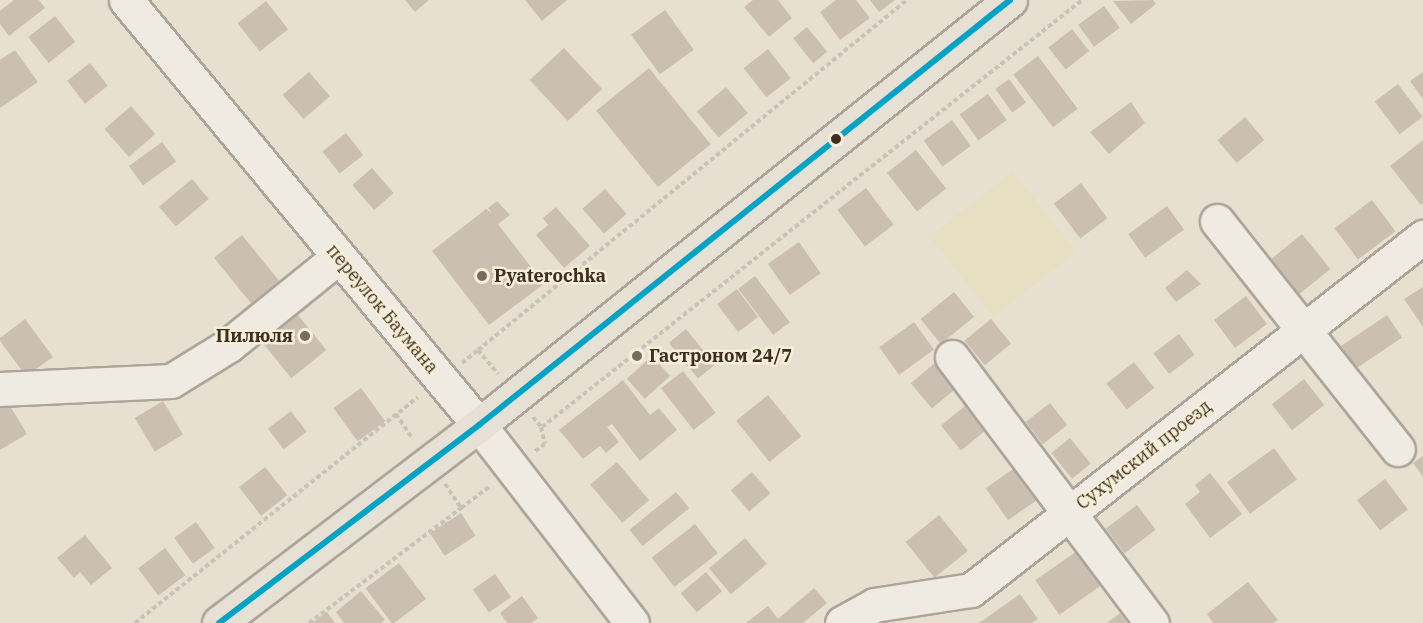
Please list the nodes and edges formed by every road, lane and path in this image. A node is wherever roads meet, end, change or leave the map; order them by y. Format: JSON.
{"nodes":[{"id":1,"x":128,"y":0,"type":"edge"},
{"id":2,"x":907,"y":0,"type":"edge"},
{"id":3,"x":1010,"y":0,"type":"edge"},
{"id":4,"x":1083,"y":0,"type":"edge"},
{"id":5,"x":1217,"y":221,"type":"dead end"},
{"id":6,"x":1423,"y":237,"type":"edge"},
{"id":7,"x":338,"y":257,"type":"junction"},
{"id":8,"x":1303,"y":331,"type":"junction"},
{"id":9,"x":478,"y":350,"type":"dead end"},
{"id":10,"x":952,"y":357,"type":"dead end"},
{"id":11,"x":0,"y":389,"type":"edge"},
{"id":12,"x":396,"y":414,"type":"dead end"},
{"id":13,"x":479,"y":425,"type":"junction"},
{"id":14,"x":542,"y":427,"type":"dead end"},
{"id":15,"x":1398,"y":449,"type":"dead end"},
{"id":16,"x":461,"y":508,"type":"dead end"},
{"id":17,"x":1071,"y":512,"type":"junction"},
{"id":18,"x":135,"y":623,"type":"edge"},
{"id":19,"x":219,"y":623,"type":"edge"},
{"id":20,"x":309,"y":623,"type":"edge"},
{"id":21,"x":632,"y":623,"type":"edge"},
{"id":22,"x":842,"y":623,"type":"edge"},
{"id":23,"x":1152,"y":623,"type":"edge"}],
"edges":[{"from":1,"to":7,"type":"street","name":"переулок Баумана"},
{"from":2,"to":9,"type":"path"},
{"from":3,"to":13,"type":"main road"},
{"from":4,"to":14,"type":"path"},
{"from":5,"to":8,"type":"street"},
{"from":6,"to":8,"type":"street","name":"Сухумский проезд"},
{"from":7,"to":11,"type":"street"},
{"from":7,"to":13,"type":"street","name":"переулок Баумана"},
{"from":8,"to":15,"type":"street"},
{"from":8,"to":17,"type":"street","name":"Сухумский проезд"},
{"from":10,"to":17,"type":"street"},
{"from":12,"to":18,"type":"path"},
{"from":13,"to":19,"type":"main road"},
{"from":13,"to":21,"type":"street","name":"переулок Баумана"},
{"from":16,"to":20,"type":"path"},
{"from":17,"to":22,"type":"street","name":"Сухумский проезд"},
{"from":17,"to":23,"type":"street"}]}
